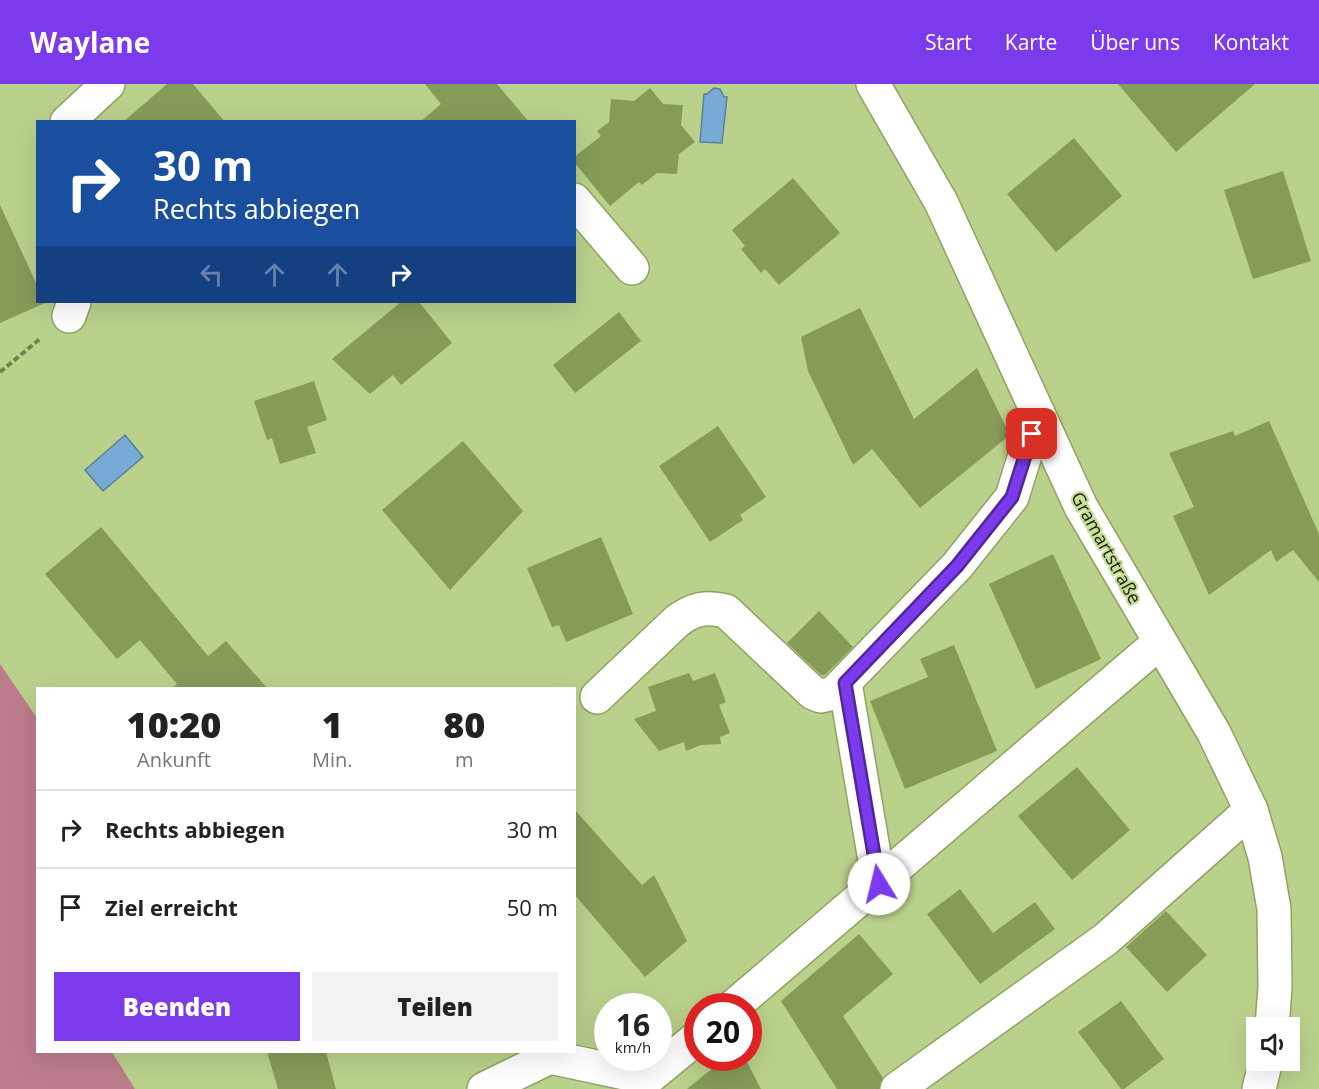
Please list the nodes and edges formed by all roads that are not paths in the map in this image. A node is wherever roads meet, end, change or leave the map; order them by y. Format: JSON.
{"nodes":[{"id":1,"x":108,"y":84,"type":"edge"},
{"id":2,"x":873,"y":84,"type":"edge"},
{"id":3,"x":69,"y":120,"type":"edge"},
{"id":4,"x":576,"y":202,"type":"edge"},
{"id":5,"x":632,"y":268,"type":"dead end"},
{"id":6,"x":1038,"y":413,"type":"junction"},
{"id":7,"x":1160,"y":642,"type":"junction"},
{"id":8,"x":845,"y":683,"type":"junction"},
{"id":9,"x":597,"y":697,"type":"dead end"},
{"id":10,"x":1251,"y":810,"type":"junction"},
{"id":11,"x":879,"y":884,"type":"junction"},
{"id":12,"x":749,"y":993,"type":"edge"},
{"id":13,"x":1273,"y":1017,"type":"edge"},
{"id":14,"x":684,"y":1048,"type":"edge"},
{"id":15,"x":1263,"y":1071,"type":"edge"},
{"id":16,"x":484,"y":1089,"type":"edge"},
{"id":17,"x":897,"y":1089,"type":"edge"},
{"id":18,"x":1259,"y":1089,"type":"edge"}],
"edges":[{"from":1,"to":3,"type":"street"},
{"from":2,"to":6,"type":"street","name":"Gramartstraße"},
{"from":4,"to":5,"type":"street"},
{"from":6,"to":7,"type":"street","name":"Gramartstraße"},
{"from":6,"to":8,"type":"street"},
{"from":7,"to":10,"type":"street","name":"Gramartstraße"},
{"from":7,"to":11,"type":"street"},
{"from":8,"to":9,"type":"street"},
{"from":8,"to":11,"type":"street"},
{"from":10,"to":13,"type":"street","name":"Gramartstraße"},
{"from":10,"to":17,"type":"street"},
{"from":11,"to":12,"type":"street"},
{"from":14,"to":16,"type":"street"},
{"from":15,"to":18,"type":"street"}]}
